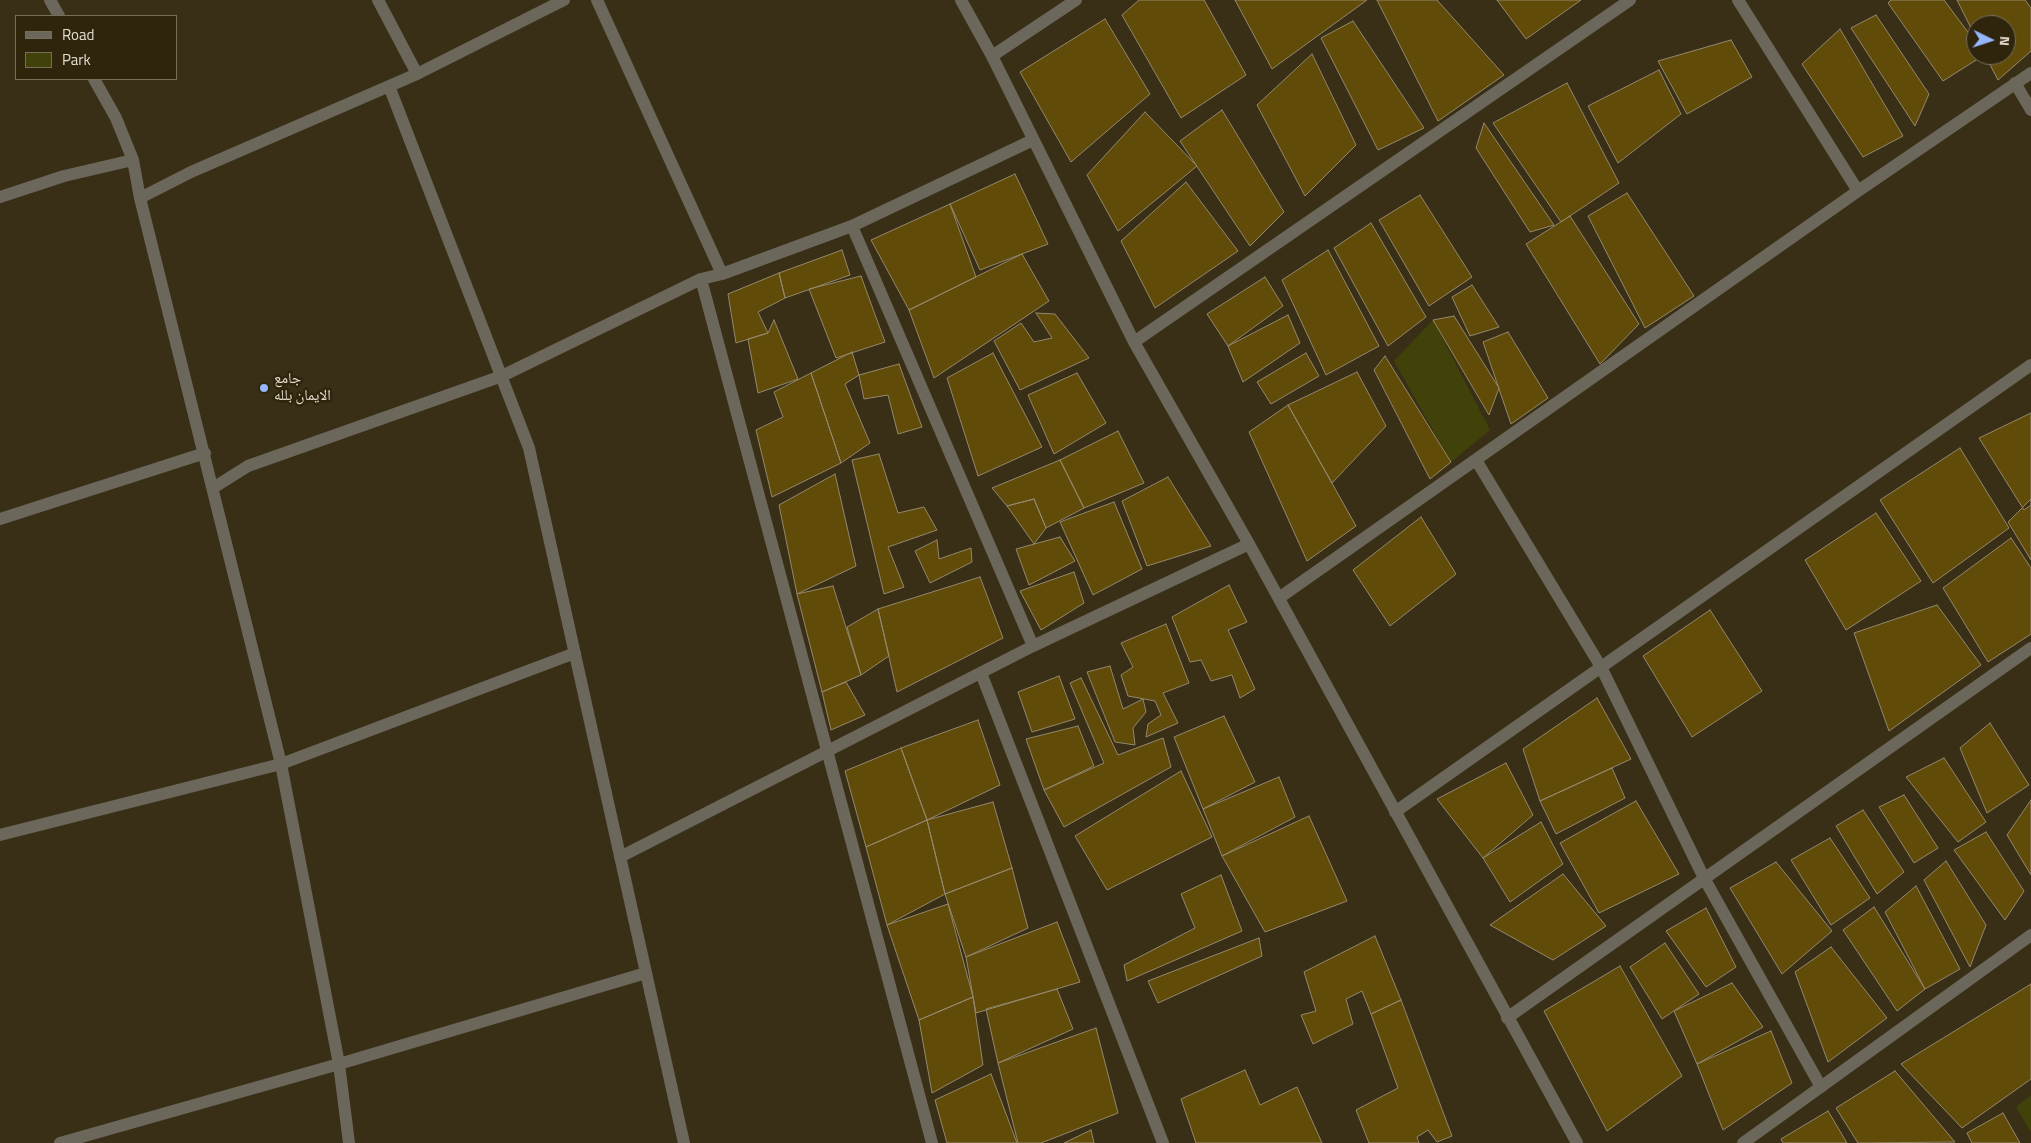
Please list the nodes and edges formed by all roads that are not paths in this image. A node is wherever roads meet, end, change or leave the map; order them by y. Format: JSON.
{"nodes":[{"id":1,"x":50,"y":0,"type":"edge"},
{"id":2,"x":378,"y":0,"type":"edge"},
{"id":3,"x":564,"y":0,"type":"edge"},
{"id":4,"x":597,"y":0,"type":"edge"},
{"id":5,"x":961,"y":0,"type":"edge"},
{"id":6,"x":1076,"y":0,"type":"edge"},
{"id":7,"x":1630,"y":0,"type":"edge"},
{"id":8,"x":1738,"y":0,"type":"edge"},
{"id":9,"x":58,"y":15,"type":"edge"},
{"id":10,"x":992,"y":56,"type":"junction"},
{"id":11,"x":2031,"y":72,"type":"edge"},
{"id":12,"x":417,"y":74,"type":"junction"},
{"id":13,"x":95,"y":80,"type":"edge"},
{"id":14,"x":2015,"y":83,"type":"junction"},
{"id":15,"x":389,"y":86,"type":"junction"},
{"id":16,"x":2031,"y":110,"type":"edge"},
{"id":17,"x":1033,"y":140,"type":"junction"},
{"id":18,"x":133,"y":160,"type":"junction"},
{"id":19,"x":1858,"y":191,"type":"junction"},
{"id":20,"x":0,"y":197,"type":"edge"},
{"id":21,"x":140,"y":198,"type":"junction"},
{"id":22,"x":852,"y":226,"type":"junction"},
{"id":23,"x":722,"y":274,"type":"junction"},
{"id":24,"x":701,"y":279,"type":"junction"},
{"id":25,"x":1134,"y":342,"type":"junction"},
{"id":26,"x":2031,"y":365,"type":"edge"},
{"id":27,"x":502,"y":376,"type":"junction"},
{"id":28,"x":204,"y":453,"type":"junction"},
{"id":29,"x":1476,"y":460,"type":"junction"},
{"id":30,"x":213,"y":488,"type":"junction"},
{"id":31,"x":0,"y":519,"type":"edge"},
{"id":32,"x":1249,"y":544,"type":"junction"},
{"id":33,"x":1279,"y":598,"type":"junction"},
{"id":34,"x":1033,"y":646,"type":"junction"},
{"id":35,"x":2031,"y":648,"type":"edge"},
{"id":36,"x":575,"y":653,"type":"junction"},
{"id":37,"x":1601,"y":667,"type":"junction"},
{"id":38,"x":981,"y":673,"type":"junction"},
{"id":39,"x":827,"y":751,"type":"junction"},
{"id":40,"x":281,"y":764,"type":"junction"},
{"id":41,"x":1395,"y":812,"type":"junction"},
{"id":42,"x":0,"y":835,"type":"edge"},
{"id":43,"x":620,"y":857,"type":"junction"},
{"id":44,"x":1704,"y":878,"type":"junction"},
{"id":45,"x":2031,"y":935,"type":"edge"},
{"id":46,"x":646,"y":972,"type":"junction"},
{"id":47,"x":1507,"y":1018,"type":"junction"},
{"id":48,"x":339,"y":1064,"type":"junction"},
{"id":49,"x":1821,"y":1087,"type":"junction"},
{"id":50,"x":60,"y":1143,"type":"edge"},
{"id":51,"x":349,"y":1143,"type":"edge"},
{"id":52,"x":684,"y":1143,"type":"edge"},
{"id":53,"x":932,"y":1143,"type":"edge"},
{"id":54,"x":1162,"y":1143,"type":"edge"},
{"id":55,"x":1576,"y":1143,"type":"edge"},
{"id":56,"x":1743,"y":1143,"type":"edge"}],
"edges":[{"from":1,"to":9,"type":"street"},
{"from":2,"to":12,"type":"street"},
{"from":3,"to":12,"type":"street"},
{"from":4,"to":23,"type":"street"},
{"from":5,"to":10,"type":"street"},
{"from":6,"to":10,"type":"street"},
{"from":7,"to":25,"type":"street"},
{"from":8,"to":19,"type":"street"},
{"from":10,"to":17,"type":"street"},
{"from":11,"to":14,"type":"street"},
{"from":12,"to":15,"type":"street"},
{"from":13,"to":18,"type":"street"},
{"from":14,"to":16,"type":"street"},
{"from":14,"to":19,"type":"street"},
{"from":15,"to":21,"type":"street"},
{"from":15,"to":27,"type":"street"},
{"from":17,"to":22,"type":"street"},
{"from":17,"to":25,"type":"street"},
{"from":18,"to":20,"type":"street"},
{"from":18,"to":21,"type":"street"},
{"from":19,"to":29,"type":"street"},
{"from":21,"to":28,"type":"street"},
{"from":22,"to":23,"type":"street"},
{"from":22,"to":34,"type":"street"},
{"from":23,"to":24,"type":"street"},
{"from":24,"to":27,"type":"street"},
{"from":24,"to":39,"type":"street"},
{"from":25,"to":32,"type":"street"},
{"from":26,"to":37,"type":"street"},
{"from":27,"to":30,"type":"street"},
{"from":27,"to":36,"type":"street"},
{"from":28,"to":30,"type":"street"},
{"from":28,"to":31,"type":"street"},
{"from":29,"to":33,"type":"street"},
{"from":29,"to":37,"type":"street"},
{"from":30,"to":40,"type":"street"},
{"from":32,"to":33,"type":"street"},
{"from":32,"to":34,"type":"street"},
{"from":33,"to":41,"type":"street"},
{"from":34,"to":38,"type":"street"},
{"from":35,"to":44,"type":"street"},
{"from":36,"to":40,"type":"street"},
{"from":36,"to":43,"type":"street"},
{"from":37,"to":41,"type":"street"},
{"from":37,"to":44,"type":"street"},
{"from":38,"to":39,"type":"street"},
{"from":38,"to":54,"type":"street"},
{"from":39,"to":43,"type":"street"},
{"from":39,"to":53,"type":"street"},
{"from":40,"to":42,"type":"street"},
{"from":40,"to":48,"type":"street"},
{"from":41,"to":47,"type":"street"},
{"from":43,"to":46,"type":"street"},
{"from":44,"to":47,"type":"street"},
{"from":44,"to":49,"type":"street"},
{"from":45,"to":49,"type":"street"},
{"from":46,"to":48,"type":"street"},
{"from":46,"to":52,"type":"street"},
{"from":47,"to":55,"type":"street"},
{"from":48,"to":50,"type":"street"},
{"from":48,"to":51,"type":"street"},
{"from":49,"to":56,"type":"street"}]}
